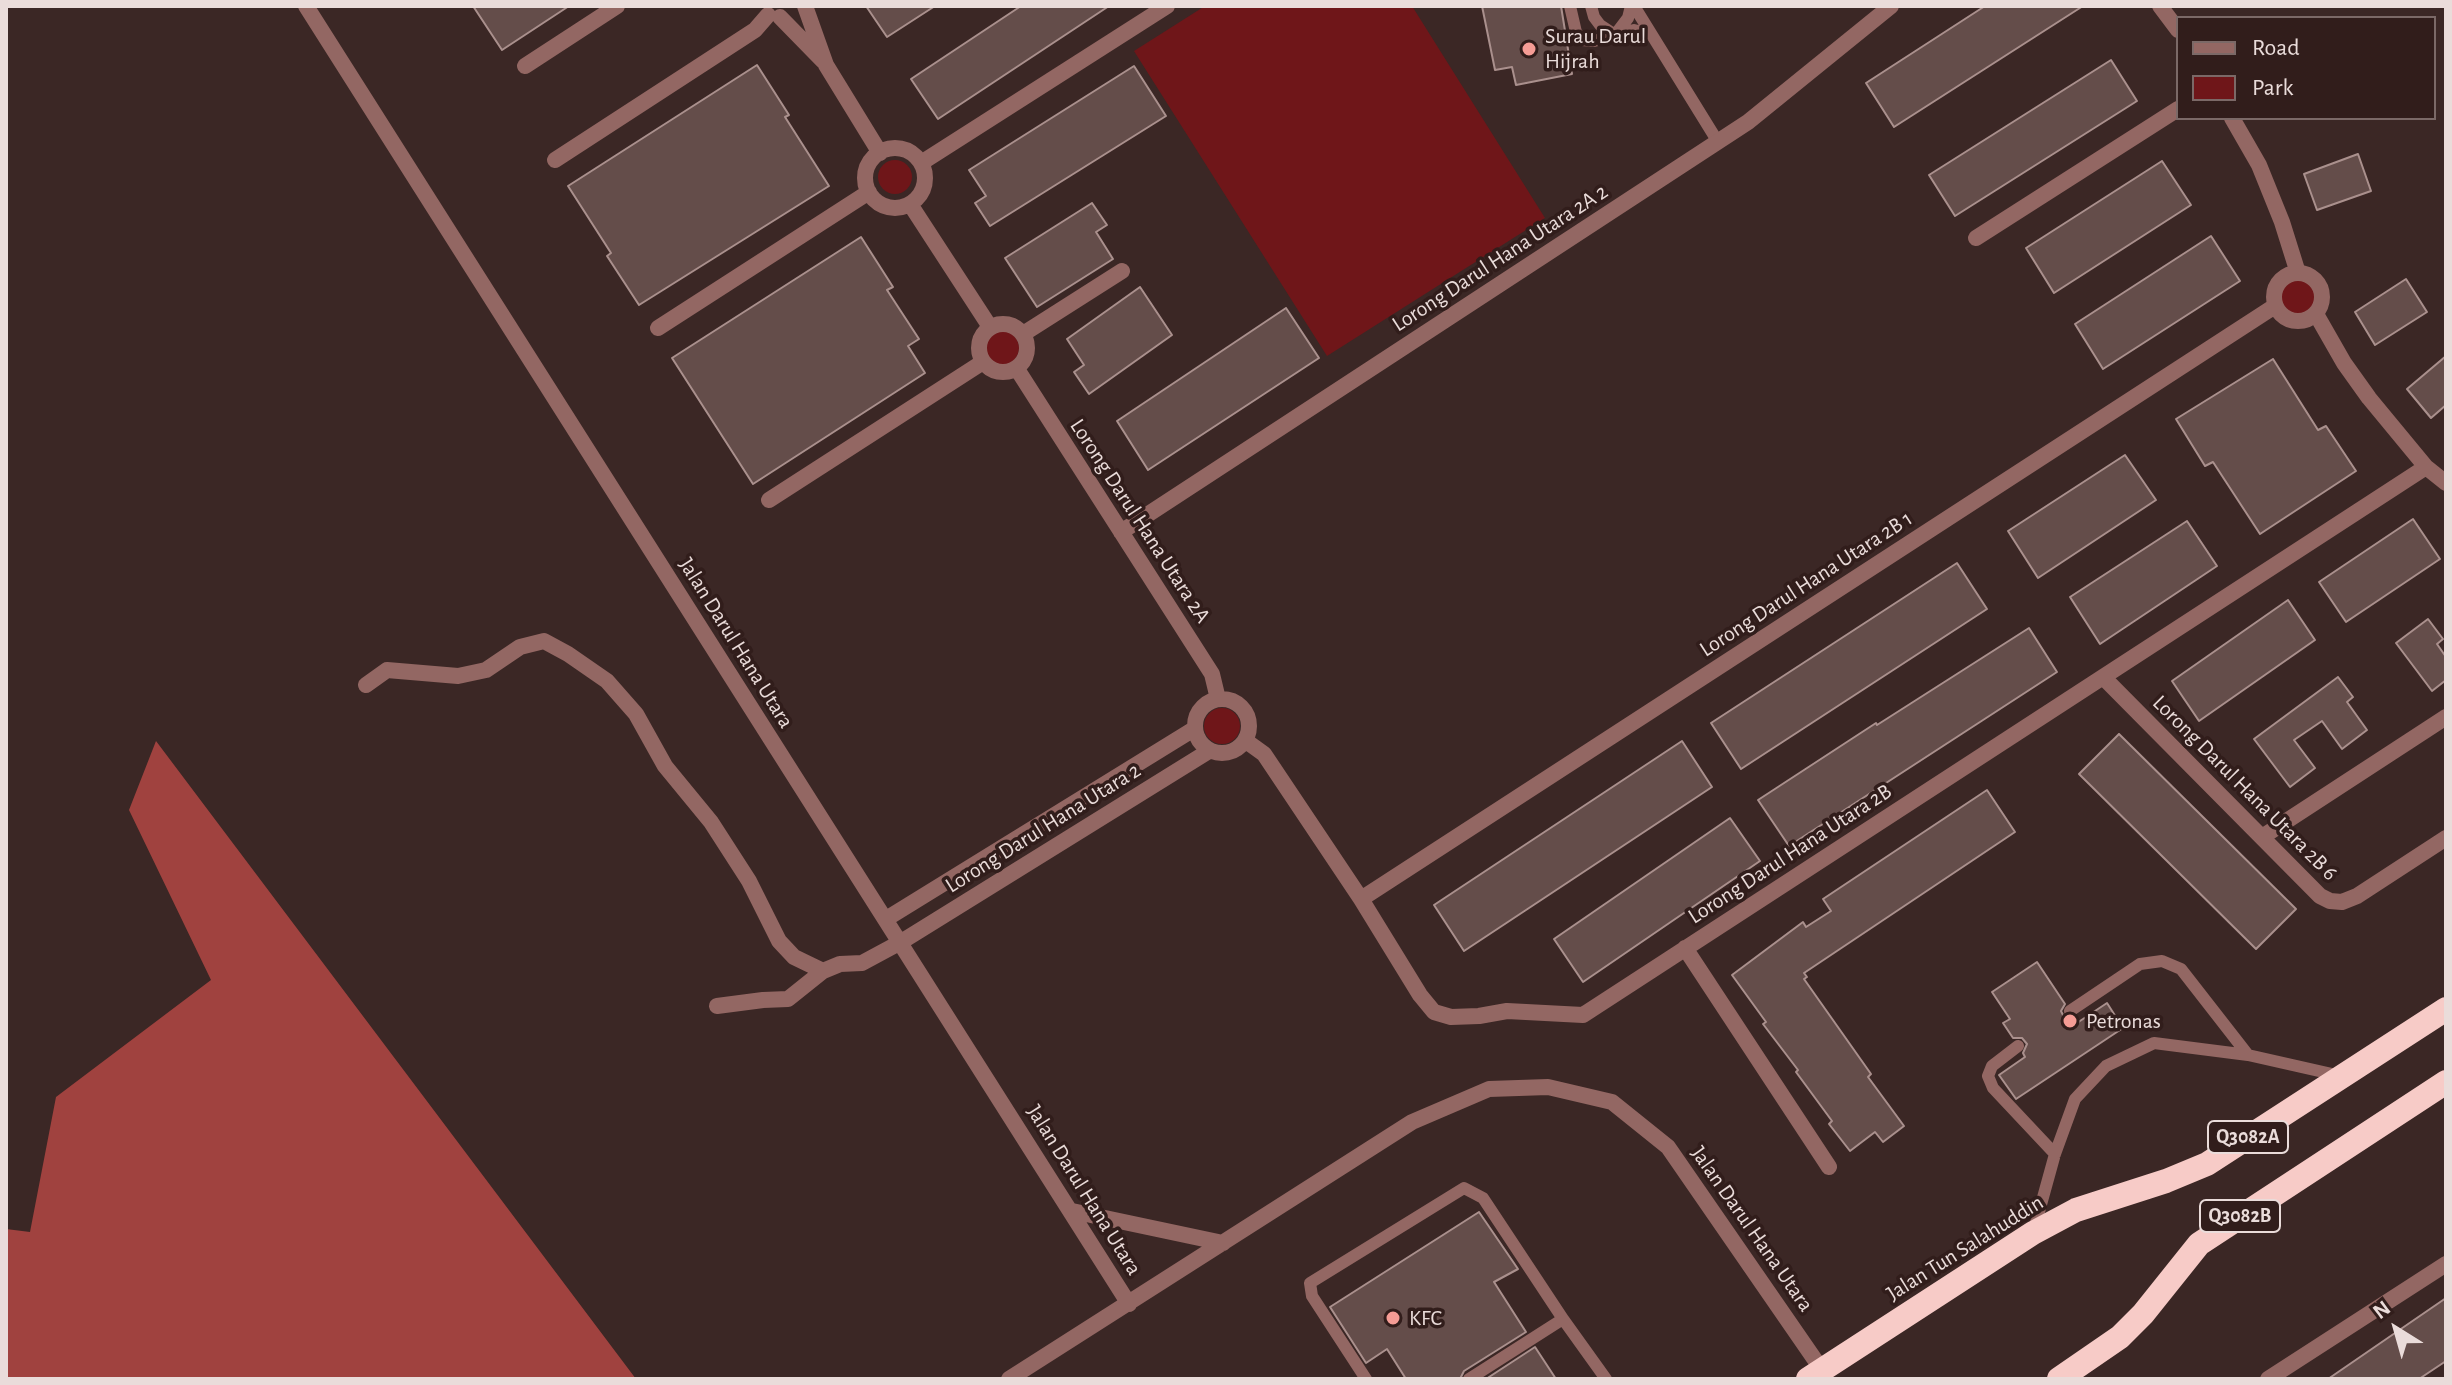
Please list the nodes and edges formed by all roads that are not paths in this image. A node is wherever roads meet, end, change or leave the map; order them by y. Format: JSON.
{"nodes":[{"id":1,"x":306,"y":6,"type":"edge"},
{"id":2,"x":617,"y":6,"type":"edge"},
{"id":3,"x":798,"y":6,"type":"edge"},
{"id":4,"x":805,"y":6,"type":"edge"},
{"id":5,"x":1167,"y":6,"type":"edge"},
{"id":6,"x":1570,"y":6,"type":"edge"},
{"id":7,"x":1591,"y":6,"type":"edge"},
{"id":8,"x":1632,"y":6,"type":"edge"},
{"id":9,"x":1891,"y":6,"type":"edge"},
{"id":10,"x":2160,"y":6,"type":"edge"},
{"id":11,"x":770,"y":13,"type":"edge"},
{"id":12,"x":2176,"y":27,"type":"edge"},
{"id":13,"x":1650,"y":34,"type":"junction"},
{"id":14,"x":1615,"y":35,"type":"junction"},
{"id":15,"x":826,"y":65,"type":"junction"},
{"id":16,"x":525,"y":66,"type":"dead end"},
{"id":17,"x":2176,"y":110,"type":"edge"},
{"id":18,"x":2233,"y":120,"type":"edge"},
{"id":19,"x":1718,"y":142,"type":"junction"},
{"id":20,"x":880,"y":153,"type":"junction"},
{"id":21,"x":555,"y":160,"type":"dead end"},
{"id":22,"x":921,"y":163,"type":"junction"},
{"id":23,"x":869,"y":192,"type":"junction"},
{"id":24,"x":910,"y":204,"type":"junction"},
{"id":25,"x":1976,"y":238,"type":"dead end"},
{"id":26,"x":1122,"y":271,"type":"dead end"},
{"id":27,"x":2298,"y":273,"type":"junction"},
{"id":28,"x":2275,"y":306,"type":"junction"},
{"id":29,"x":2316,"y":314,"type":"junction"},
{"id":30,"x":990,"y":327,"type":"junction"},
{"id":31,"x":658,"y":328,"type":"dead end"},
{"id":32,"x":1023,"y":334,"type":"junction"},
{"id":33,"x":983,"y":362,"type":"junction"},
{"id":34,"x":1017,"y":369,"type":"junction"},
{"id":35,"x":2426,"y":467,"type":"junction"},
{"id":36,"x":2446,"y":483,"type":"edge"},
{"id":37,"x":769,"y":500,"type":"dead end"},
{"id":38,"x":1121,"y":532,"type":"junction"},
{"id":39,"x":2103,"y":677,"type":"junction"},
{"id":40,"x":366,"y":685,"type":"dead end"},
{"id":41,"x":1218,"y":699,"type":"junction"},
{"id":42,"x":2446,"y":717,"type":"edge"},
{"id":43,"x":1194,"y":729,"type":"junction"},
{"id":44,"x":1246,"y":741,"type":"junction"},
{"id":45,"x":1209,"y":751,"type":"junction"},
{"id":46,"x":2262,"y":837,"type":"junction"},
{"id":47,"x":2446,"y":838,"type":"edge"},
{"id":48,"x":1361,"y":899,"type":"junction"},
{"id":49,"x":886,"y":919,"type":"junction"},
{"id":50,"x":901,"y":942,"type":"junction"},
{"id":51,"x":1685,"y":948,"type":"junction"},
{"id":52,"x":823,"y":971,"type":"junction"},
{"id":53,"x":717,"y":1006,"type":"dead end"},
{"id":54,"x":2446,"y":1009,"type":"edge"},
{"id":55,"x":2070,"y":1011,"type":"dead end"},
{"id":56,"x":2018,"y":1046,"type":"dead end"},
{"id":57,"x":2248,"y":1055,"type":"junction"},
{"id":58,"x":2341,"y":1076,"type":"junction"},
{"id":59,"x":2446,"y":1082,"type":"edge"},
{"id":60,"x":2055,"y":1154,"type":"junction"},
{"id":61,"x":1829,"y":1167,"type":"dead end"},
{"id":62,"x":1072,"y":1211,"type":"junction"},
{"id":63,"x":2033,"y":1233,"type":"junction"},
{"id":64,"x":1223,"y":1243,"type":"junction"},
{"id":65,"x":2446,"y":1264,"type":"edge"},
{"id":66,"x":1129,"y":1304,"type":"junction"},
{"id":67,"x":1563,"y":1319,"type":"junction"},
{"id":68,"x":1815,"y":1374,"type":"edge"},
{"id":69,"x":1009,"y":1379,"type":"edge"},
{"id":70,"x":1366,"y":1379,"type":"edge"},
{"id":71,"x":1469,"y":1379,"type":"edge"},
{"id":72,"x":1606,"y":1379,"type":"edge"},
{"id":73,"x":2059,"y":1379,"type":"edge"},
{"id":74,"x":2268,"y":1379,"type":"edge"}],
"edges":[{"from":1,"to":49,"type":"street","name":"Jalan Darul Hana Utara"},
{"from":2,"to":16,"type":"street"},
{"from":3,"to":11,"type":"street"},
{"from":4,"to":15,"type":"street"},
{"from":5,"to":22,"type":"street"},
{"from":6,"to":14,"type":"lane"},
{"from":7,"to":14,"type":"lane"},
{"from":8,"to":13,"type":"lane"},
{"from":8,"to":14,"type":"lane"},
{"from":9,"to":19,"type":"street","name":"Lorong Darul Hana Utara 2A 2"},
{"from":10,"to":12,"type":"street"},
{"from":11,"to":15,"type":"street"},
{"from":11,"to":21,"type":"street"},
{"from":13,"to":14,"type":"lane"},
{"from":13,"to":19,"type":"lane"},
{"from":15,"to":20,"type":"street"},
{"from":17,"to":25,"type":"street"},
{"from":18,"to":27,"type":"street"},
{"from":19,"to":38,"type":"street","name":"Lorong Darul Hana Utara 2A 2"},
{"from":20,"to":22,"type":"street"},
{"from":20,"to":23,"type":"street"},
{"from":22,"to":24,"type":"street"},
{"from":23,"to":24,"type":"street"},
{"from":23,"to":31,"type":"street"},
{"from":24,"to":30,"type":"street"},
{"from":26,"to":32,"type":"street"},
{"from":27,"to":28,"type":"street"},
{"from":27,"to":29,"type":"street"},
{"from":28,"to":29,"type":"street"},
{"from":28,"to":48,"type":"street","name":"Lorong Darul Hana Utara 2B 1"},
{"from":29,"to":35,"type":"street"},
{"from":30,"to":32,"type":"street"},
{"from":30,"to":33,"type":"street"},
{"from":32,"to":34,"type":"street"},
{"from":33,"to":34,"type":"street"},
{"from":33,"to":37,"type":"street"},
{"from":34,"to":38,"type":"street","name":"Lorong Darul Hana Utara 2A"},
{"from":35,"to":36,"type":"street"},
{"from":35,"to":39,"type":"street","name":"Lorong Darul Hana Utara 2B"},
{"from":38,"to":41,"type":"street","name":"Lorong Darul Hana Utara 2A"},
{"from":39,"to":46,"type":"street","name":"Lorong Darul Hana Utara 2B 6"},
{"from":39,"to":51,"type":"street","name":"Lorong Darul Hana Utara 2B"},
{"from":40,"to":52,"type":"street"},
{"from":41,"to":43,"type":"street"},
{"from":41,"to":44,"type":"street"},
{"from":42,"to":46,"type":"street"},
{"from":43,"to":45,"type":"street"},
{"from":43,"to":49,"type":"street","name":"Lorong Darul Hana Utara 2"},
{"from":44,"to":45,"type":"street"},
{"from":44,"to":48,"type":"street","name":"Lorong Darul Hana Utara 2B"},
{"from":45,"to":50,"type":"street","name":"Lorong Darul Hana Utara 2"},
{"from":46,"to":47,"type":"street","name":"Lorong Darul Hana Utara 2B 6"},
{"from":48,"to":51,"type":"street","name":"Lorong Darul Hana Utara 2B"},
{"from":49,"to":50,"type":"street","name":"Jalan Darul Hana Utara"},
{"from":50,"to":52,"type":"street","name":"Lorong Darul Hana Utara 2"},
{"from":50,"to":62,"type":"street","name":"Jalan Darul Hana Utara"},
{"from":51,"to":61,"type":"street"},
{"from":52,"to":53,"type":"street"},
{"from":54,"to":58,"type":"highway","name":"Jalan Tun Salahuddin","number":"Q3082A"},
{"from":55,"to":57,"type":"lane"},
{"from":56,"to":60,"type":"lane"},
{"from":57,"to":58,"type":"lane"},
{"from":57,"to":60,"type":"lane"},
{"from":58,"to":63,"type":"highway","name":"Jalan Tun Salahuddin","number":"Q3082A"},
{"from":59,"to":73,"type":"highway","number":"Q3082B"},
{"from":60,"to":63,"type":"lane"},
{"from":62,"to":64,"type":"street"},
{"from":62,"to":66,"type":"street","name":"Jalan Darul Hana Utara"},
{"from":63,"to":68,"type":"highway","name":"Jalan Tun Salahuddin","number":"Q3082A"},
{"from":64,"to":66,"type":"street","name":"Jalan Darul Hana Utara"},
{"from":64,"to":68,"type":"street","name":"Jalan Darul Hana Utara"},
{"from":65,"to":74,"type":"street"},
{"from":66,"to":69,"type":"street","name":"Jalan Darul Hana Utara"},
{"from":67,"to":70,"type":"lane"},
{"from":67,"to":71,"type":"lane"},
{"from":67,"to":72,"type":"lane"}]}
